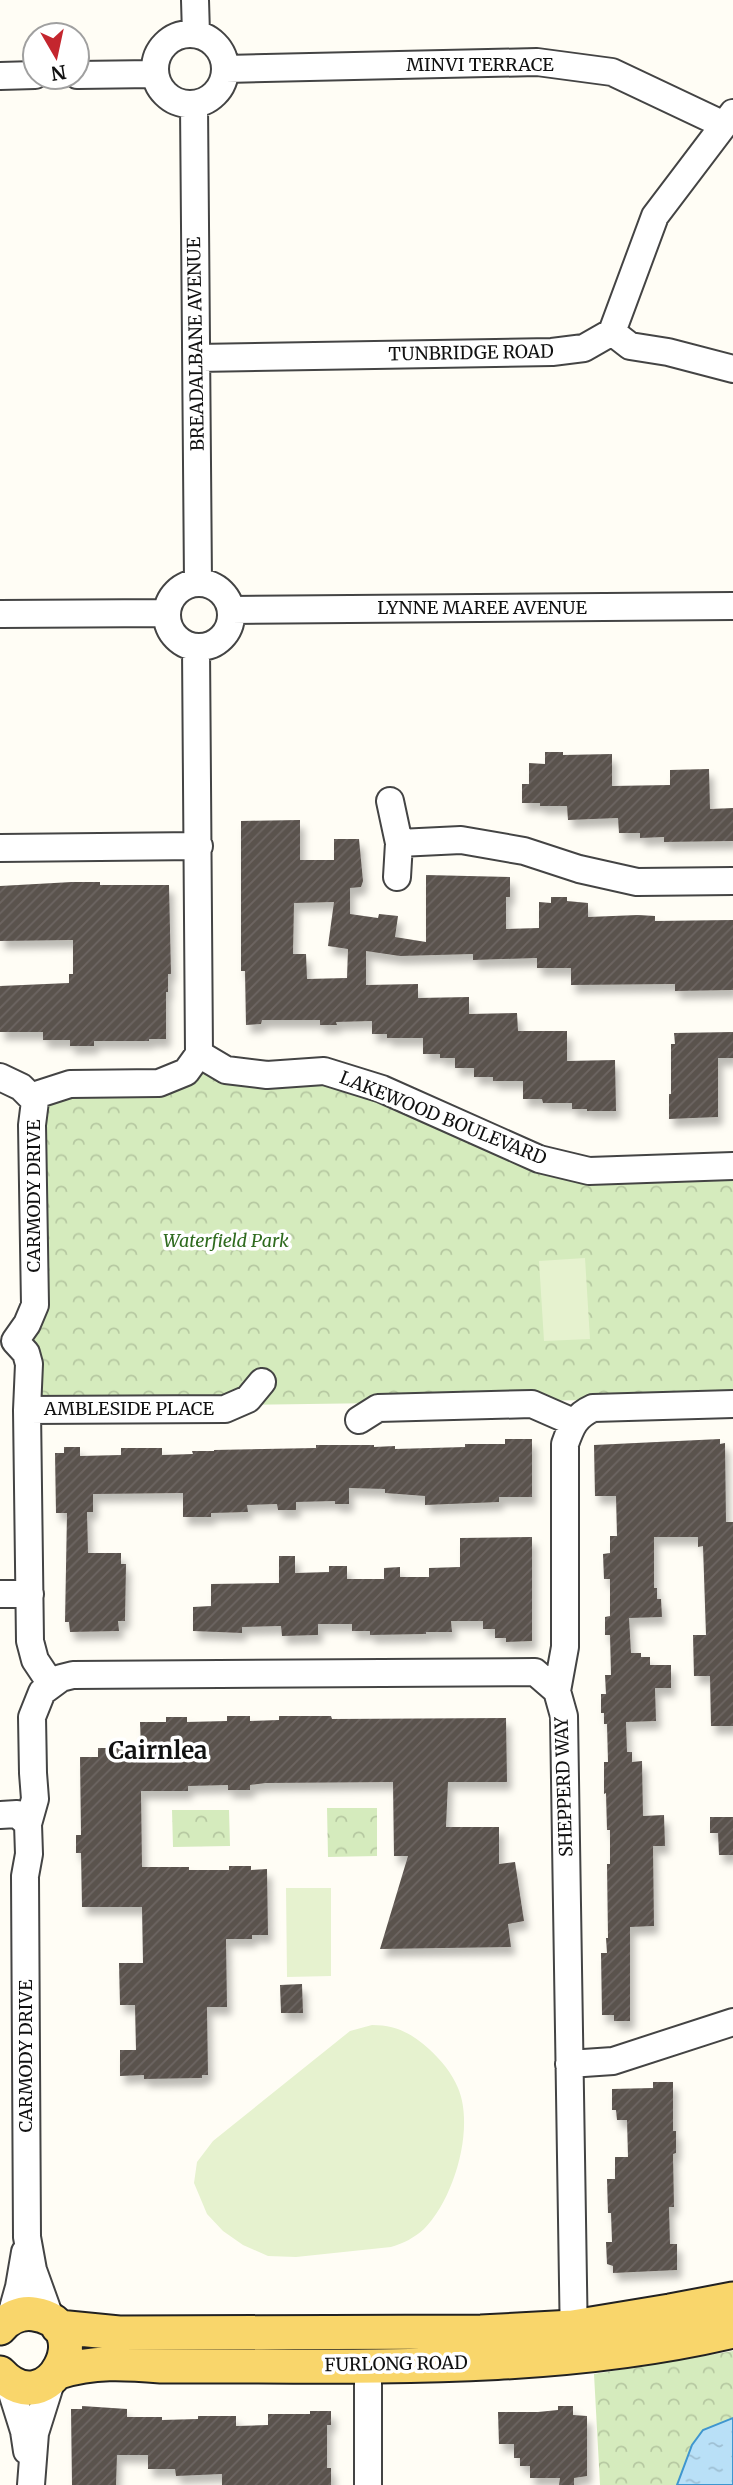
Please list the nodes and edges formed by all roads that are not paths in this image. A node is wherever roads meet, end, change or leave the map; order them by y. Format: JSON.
{"nodes":[{"id":1,"x":195,"y":0,"type":"edge"},
{"id":2,"x":196,"y":34,"type":"junction"},
{"id":3,"x":226,"y":69,"type":"junction"},
{"id":4,"x":153,"y":74,"type":"junction"},
{"id":5,"x":21,"y":75,"type":"edge"},
{"id":6,"x":91,"y":75,"type":"edge"},
{"id":7,"x":0,"y":76,"type":"edge"},
{"id":8,"x":194,"y":104,"type":"junction"},
{"id":9,"x":728,"y":119,"type":"edge"},
{"id":10,"x":612,"y":332,"type":"junction"},
{"id":11,"x":197,"y":358,"type":"junction"},
{"id":12,"x":733,"y":369,"type":"edge"},
{"id":13,"x":198,"y":583,"type":"junction"},
{"id":14,"x":733,"y":606,"type":"edge"},
{"id":15,"x":231,"y":610,"type":"junction"},
{"id":16,"x":166,"y":613,"type":"junction"},
{"id":17,"x":0,"y":614,"type":"edge"},
{"id":18,"x":196,"y":648,"type":"junction"},
{"id":19,"x":390,"y":801,"type":"dead end"},
{"id":20,"x":399,"y":843,"type":"junction"},
{"id":21,"x":199,"y":846,"type":"junction"},
{"id":22,"x":0,"y":848,"type":"edge"},
{"id":23,"x":397,"y":877,"type":"dead end"},
{"id":24,"x":733,"y":881,"type":"edge"},
{"id":25,"x":200,"y":1054,"type":"junction"},
{"id":26,"x":0,"y":1077,"type":"edge"},
{"id":27,"x":35,"y":1101,"type":"junction"},
{"id":28,"x":733,"y":1166,"type":"edge"},
{"id":29,"x":8,"y":1338,"type":"edge"},
{"id":30,"x":262,"y":1382,"type":"dead end"},
{"id":31,"x":733,"y":1404,"type":"edge"},
{"id":32,"x":27,"y":1410,"type":"junction"},
{"id":33,"x":359,"y":1420,"type":"dead end"},
{"id":34,"x":573,"y":1422,"type":"junction"},
{"id":35,"x":0,"y":1594,"type":"edge"},
{"id":36,"x":30,"y":1594,"type":"junction"},
{"id":37,"x":51,"y":1684,"type":"junction"},
{"id":38,"x":557,"y":1691,"type":"junction"},
{"id":39,"x":12,"y":1821,"type":"edge"},
{"id":40,"x":733,"y":2022,"type":"edge"},
{"id":41,"x":569,"y":2064,"type":"junction"},
{"id":42,"x":27,"y":2237,"type":"junction"},
{"id":43,"x":733,"y":2299,"type":"edge"},
{"id":44,"x":5,"y":2323,"type":"edge"},
{"id":45,"x":55,"y":2324,"type":"junction"},
{"id":46,"x":733,"y":2331,"type":"edge"},
{"id":47,"x":573,"y":2342,"type":"junction"},
{"id":48,"x":368,"y":2365,"type":"junction"},
{"id":49,"x":55,"y":2376,"type":"junction"},
{"id":50,"x":4,"y":2377,"type":"edge"},
{"id":51,"x":31,"y":2479,"type":"edge"},
{"id":52,"x":368,"y":2485,"type":"edge"}],
"edges":[{"from":1,"to":2,"type":"street"},
{"from":2,"to":3,"type":"street"},
{"from":2,"to":4,"type":"street"},
{"from":3,"to":8,"type":"street"},
{"from":3,"to":9,"type":"street","name":"MINVI TERRACE"},
{"from":4,"to":6,"type":"street"},
{"from":4,"to":8,"type":"street"},
{"from":5,"to":7,"type":"street"},
{"from":8,"to":11,"type":"street","name":"BREADALBANE AVENUE"},
{"from":9,"to":10,"type":"street"},
{"from":10,"to":11,"type":"street","name":"TUNBRIDGE ROAD"},
{"from":10,"to":12,"type":"street"},
{"from":11,"to":13,"type":"street","name":"BREADALBANE AVENUE"},
{"from":13,"to":15,"type":"street"},
{"from":13,"to":16,"type":"street"},
{"from":14,"to":15,"type":"street","name":"LYNNE MAREE AVENUE"},
{"from":15,"to":18,"type":"street"},
{"from":16,"to":17,"type":"street"},
{"from":16,"to":18,"type":"street"},
{"from":18,"to":21,"type":"street"},
{"from":19,"to":20,"type":"street"},
{"from":20,"to":23,"type":"street"},
{"from":20,"to":24,"type":"street"},
{"from":21,"to":22,"type":"street"},
{"from":21,"to":25,"type":"street"},
{"from":25,"to":27,"type":"street","name":"CARMODY DRIVE"},
{"from":25,"to":28,"type":"street","name":"LAKEWOOD BOULEVARD"},
{"from":26,"to":27,"type":"street"},
{"from":27,"to":29,"type":"street","name":"CARMODY DRIVE"},
{"from":29,"to":32,"type":"street","name":"CARMODY DRIVE"},
{"from":30,"to":32,"type":"street","name":"AMBLESIDE PLACE"},
{"from":31,"to":34,"type":"street"},
{"from":32,"to":36,"type":"street","name":"CARMODY DRIVE"},
{"from":33,"to":34,"type":"street"},
{"from":34,"to":38,"type":"street"},
{"from":35,"to":36,"type":"street"},
{"from":36,"to":37,"type":"street","name":"CARMODY DRIVE"},
{"from":37,"to":38,"type":"street"},
{"from":37,"to":39,"type":"street","name":"CARMODY DRIVE"},
{"from":38,"to":41,"type":"street","name":"SHEPPERD WAY"},
{"from":39,"to":42,"type":"street","name":"CARMODY DRIVE"},
{"from":40,"to":41,"type":"street"},
{"from":41,"to":47,"type":"street","name":"SHEPPERD WAY"},
{"from":42,"to":44,"type":"street","name":"CARMODY DRIVE"},
{"from":42,"to":45,"type":"street","name":"CARMODY DRIVE"},
{"from":43,"to":47,"type":"main road","name":"FURLONG ROAD"},
{"from":44,"to":45,"type":"main road","name":"FURLONG ROAD"},
{"from":45,"to":47,"type":"main road","name":"FURLONG ROAD"},
{"from":45,"to":49,"type":"main road"},
{"from":46,"to":47,"type":"main road","name":"FURLONG ROAD"},
{"from":47,"to":48,"type":"main road","name":"FURLONG ROAD"},
{"from":48,"to":49,"type":"main road","name":"FURLONG ROAD"},
{"from":48,"to":52,"type":"street"},
{"from":49,"to":50,"type":"main road","name":"FURLONG ROAD"},
{"from":49,"to":51,"type":"street"},
{"from":50,"to":51,"type":"street"}]}
